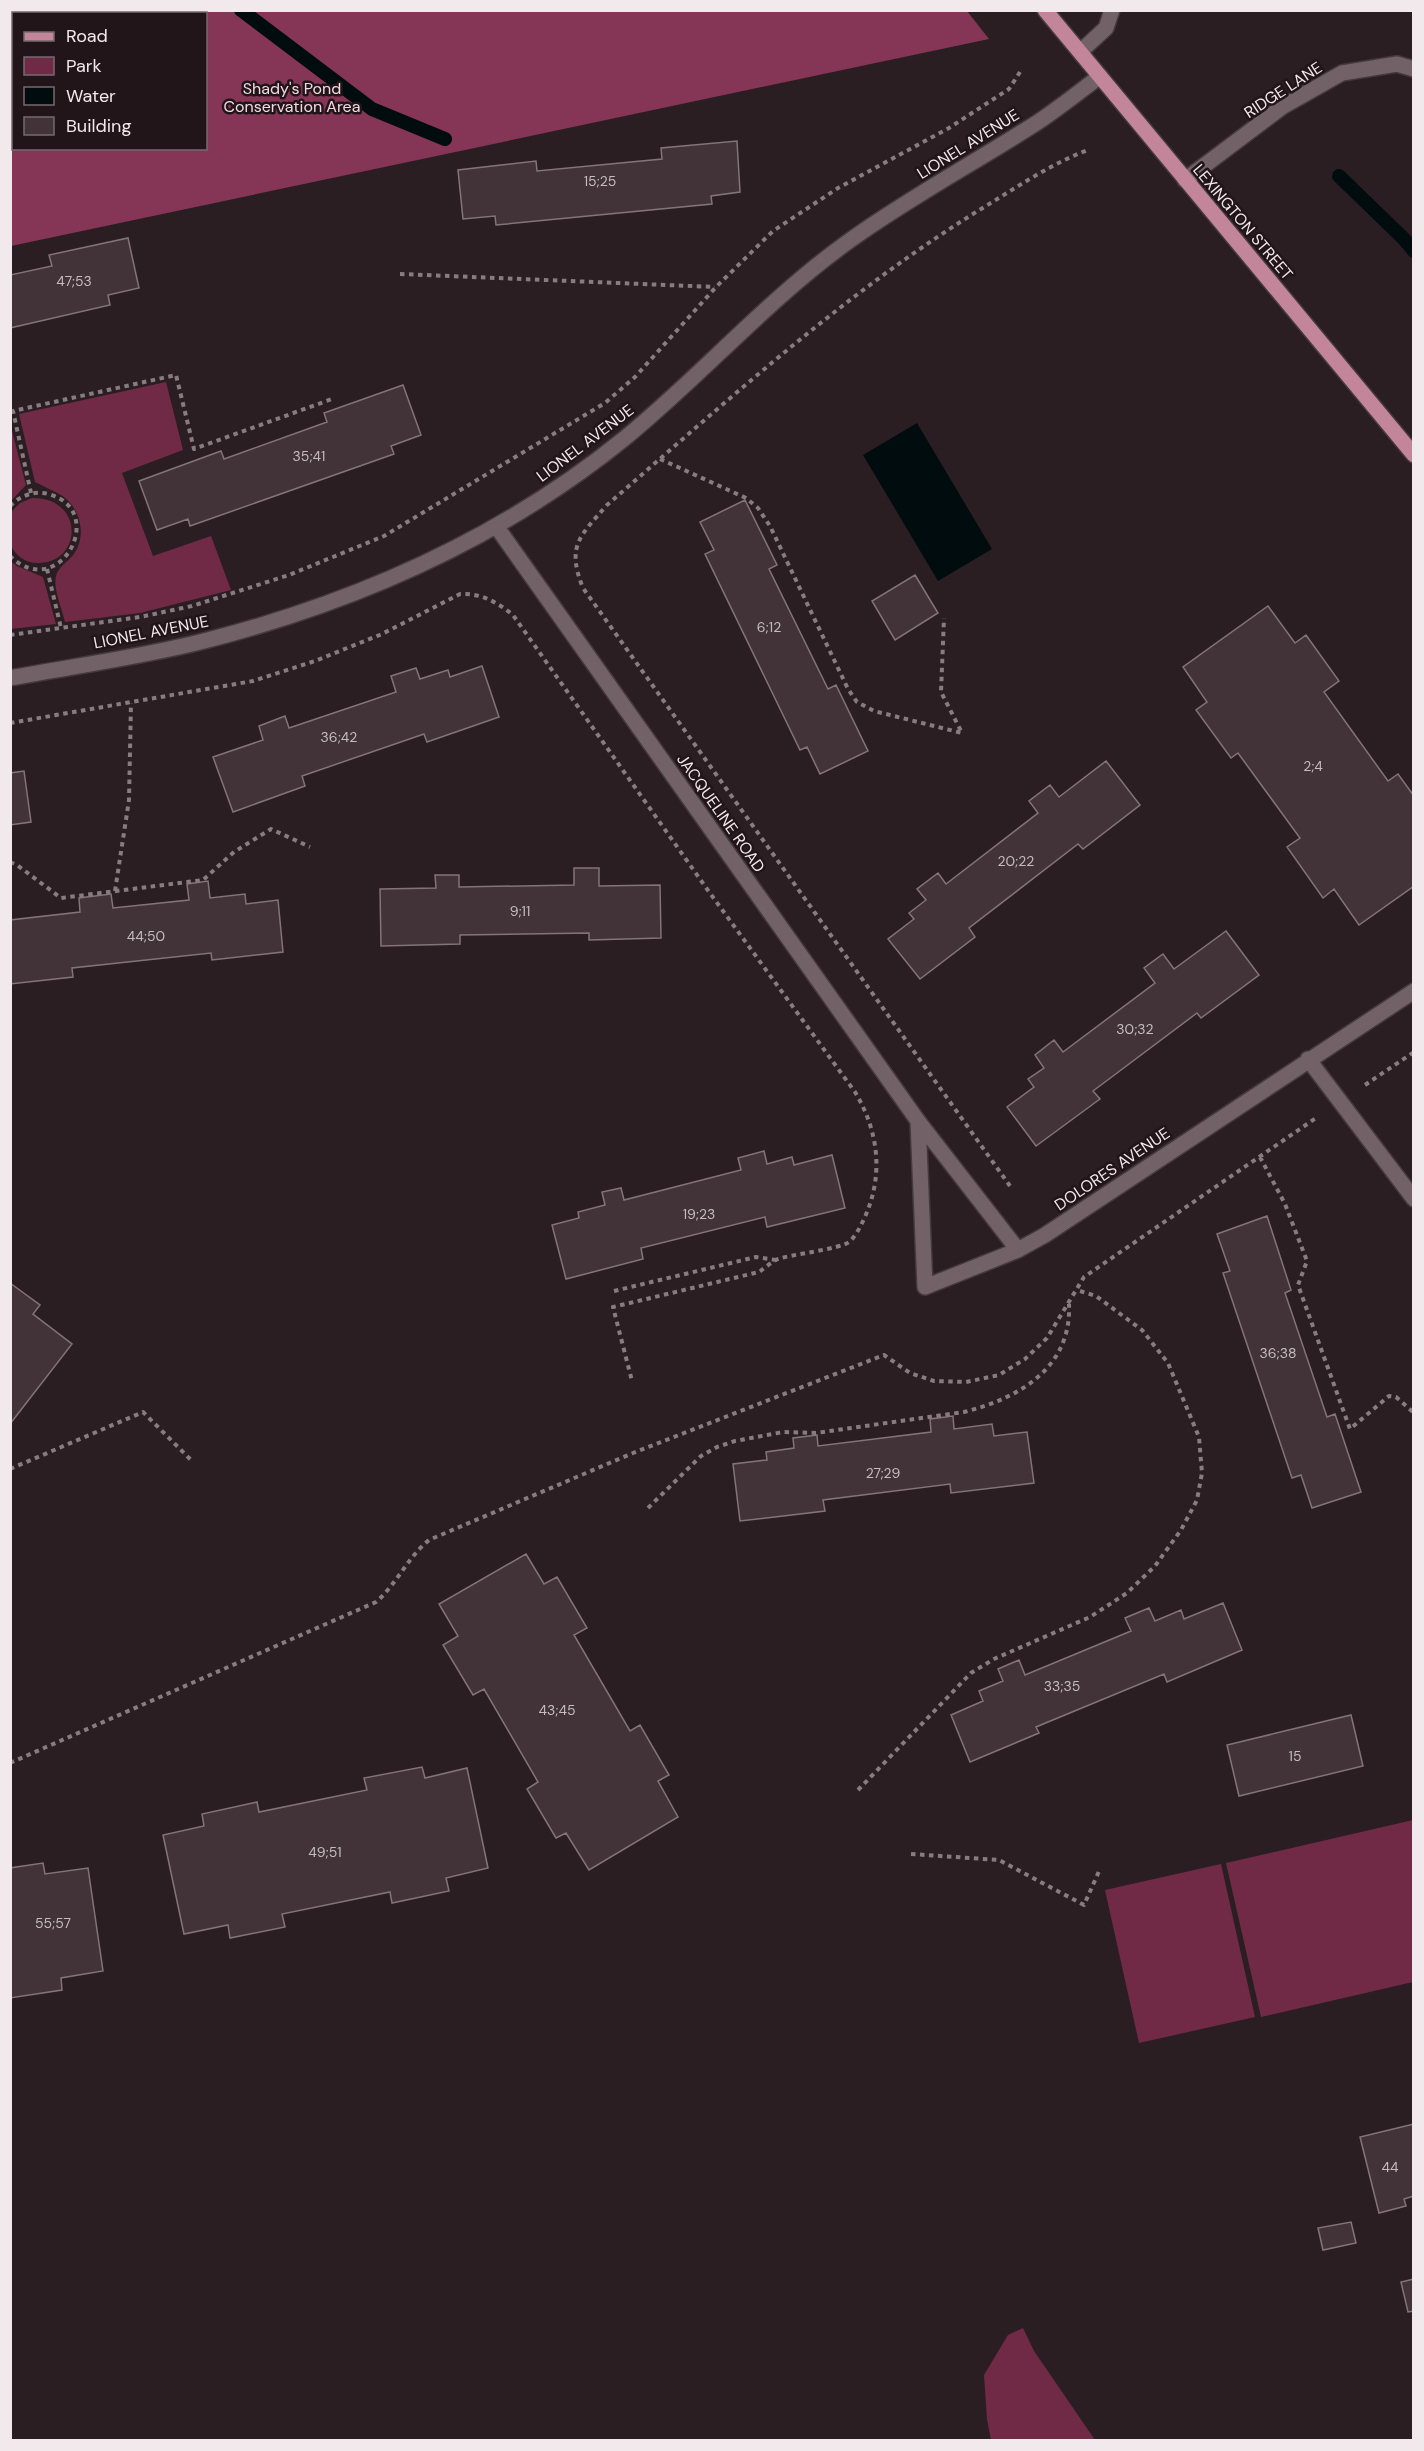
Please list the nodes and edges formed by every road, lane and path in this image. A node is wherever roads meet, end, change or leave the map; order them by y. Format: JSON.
{"nodes":[{"id":1,"x":1045,"y":10,"type":"edge"},
{"id":2,"x":1112,"y":10,"type":"edge"},
{"id":3,"x":1080,"y":52,"type":"junction"},
{"id":4,"x":1413,"y":69,"type":"edge"},
{"id":5,"x":1020,"y":72,"type":"dead end"},
{"id":6,"x":1099,"y":77,"type":"junction"},
{"id":7,"x":1088,"y":150,"type":"dead end"},
{"id":8,"x":1185,"y":180,"type":"junction"},
{"id":9,"x":400,"y":274,"type":"dead end"},
{"id":10,"x":716,"y":287,"type":"junction"},
{"id":11,"x":332,"y":399,"type":"dead end"},
{"id":12,"x":12,"y":411,"type":"edge"},
{"id":13,"x":1413,"y":455,"type":"edge"},
{"id":14,"x":660,"y":459,"type":"junction"},
{"id":15,"x":31,"y":493,"type":"junction"},
{"id":16,"x":10,"y":506,"type":"edge"},
{"id":17,"x":496,"y":526,"type":"junction"},
{"id":18,"x":10,"y":555,"type":"edge"},
{"id":19,"x":47,"y":568,"type":"junction"},
{"id":20,"x":944,"y":618,"type":"dead end"},
{"id":21,"x":61,"y":628,"type":"junction"},
{"id":22,"x":10,"y":635,"type":"edge"},
{"id":23,"x":10,"y":678,"type":"edge"},
{"id":24,"x":131,"y":703,"type":"junction"},
{"id":25,"x":10,"y":723,"type":"edge"},
{"id":26,"x":310,"y":847,"type":"dead end"},
{"id":27,"x":10,"y":862,"type":"edge"},
{"id":28,"x":116,"y":891,"type":"junction"},
{"id":29,"x":1413,"y":991,"type":"edge"},
{"id":30,"x":1413,"y":1052,"type":"edge"},
{"id":31,"x":1308,"y":1059,"type":"junction"},
{"id":32,"x":1341,"y":1101,"type":"junction"},
{"id":33,"x":918,"y":1121,"type":"junction"},
{"id":34,"x":1260,"y":1157,"type":"junction"},
{"id":35,"x":1011,"y":1187,"type":"dead end"},
{"id":36,"x":1413,"y":1199,"type":"edge"},
{"id":37,"x":1018,"y":1250,"type":"junction"},
{"id":38,"x":777,"y":1260,"type":"junction"},
{"id":39,"x":1077,"y":1290,"type":"junction"},
{"id":40,"x":614,"y":1291,"type":"dead end"},
{"id":41,"x":1069,"y":1303,"type":"junction"},
{"id":42,"x":632,"y":1381,"type":"dead end"},
{"id":43,"x":1413,"y":1413,"type":"edge"},
{"id":44,"x":192,"y":1461,"type":"dead end"},
{"id":45,"x":10,"y":1469,"type":"edge"},
{"id":46,"x":648,"y":1508,"type":"dead end"},
{"id":47,"x":10,"y":1764,"type":"edge"},
{"id":48,"x":858,"y":1790,"type":"dead end"},
{"id":49,"x":911,"y":1854,"type":"dead end"},
{"id":50,"x":1100,"y":1869,"type":"dead end"}],
"edges":[{"from":1,"to":3,"type":"main road","name":"LEXINGTON STREET"},
{"from":2,"to":3,"type":"street"},
{"from":3,"to":6,"type":"main road","name":"LEXINGTON STREET"},
{"from":4,"to":8,"type":"street","name":"RIDGE LANE"},
{"from":5,"to":10,"type":"path"},
{"from":6,"to":8,"type":"main road","name":"LEXINGTON STREET"},
{"from":6,"to":17,"type":"street","name":"LIONEL AVENUE"},
{"from":7,"to":14,"type":"path"},
{"from":8,"to":13,"type":"main road","name":"LEXINGTON STREET"},
{"from":9,"to":10,"type":"path"},
{"from":10,"to":21,"type":"path"},
{"from":11,"to":12,"type":"path"},
{"from":12,"to":15,"type":"path"},
{"from":14,"to":20,"type":"path"},
{"from":14,"to":35,"type":"path"},
{"from":15,"to":16,"type":"path"},
{"from":15,"to":19,"type":"path"},
{"from":17,"to":23,"type":"street","name":"LIONEL AVENUE"},
{"from":17,"to":33,"type":"street","name":"JACQUELINE ROAD"},
{"from":18,"to":19,"type":"path"},
{"from":19,"to":21,"type":"path"},
{"from":21,"to":22,"type":"path"},
{"from":24,"to":25,"type":"path"},
{"from":24,"to":28,"type":"path"},
{"from":24,"to":38,"type":"path"},
{"from":26,"to":28,"type":"path"},
{"from":27,"to":28,"type":"path"},
{"from":29,"to":31,"type":"street","name":"DOLORES AVENUE"},
{"from":30,"to":32,"type":"path"},
{"from":31,"to":32,"type":"street"},
{"from":31,"to":37,"type":"street","name":"DOLORES AVENUE"},
{"from":32,"to":34,"type":"path"},
{"from":32,"to":36,"type":"street"},
{"from":33,"to":37,"type":"street","name":"JACQUELINE ROAD"},
{"from":33,"to":37,"type":"street","name":"DOLORES AVENUE"},
{"from":34,"to":39,"type":"path"},
{"from":34,"to":43,"type":"path"},
{"from":38,"to":40,"type":"path"},
{"from":38,"to":42,"type":"path"},
{"from":39,"to":41,"type":"path"},
{"from":39,"to":48,"type":"path"},
{"from":41,"to":46,"type":"path"},
{"from":41,"to":47,"type":"path"},
{"from":44,"to":45,"type":"path"},
{"from":49,"to":50,"type":"path"}]}
